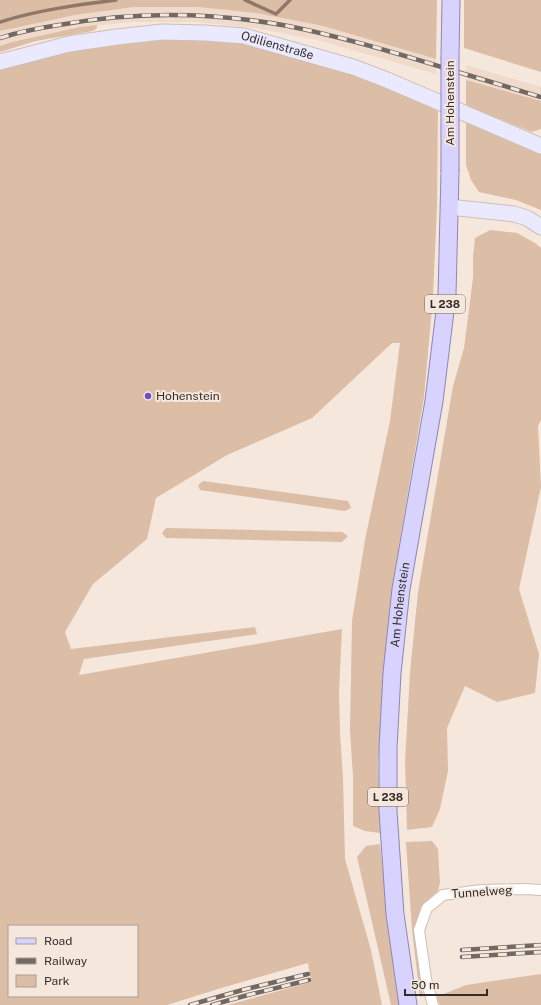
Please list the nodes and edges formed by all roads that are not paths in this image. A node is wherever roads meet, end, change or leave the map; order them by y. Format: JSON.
{"nodes":[{"id":1,"x":451,"y":0,"type":"edge"},
{"id":2,"x":0,"y":62,"type":"edge"},
{"id":3,"x":541,"y":146,"type":"edge"},
{"id":4,"x":449,"y":207,"type":"junction"},
{"id":5,"x":541,"y":226,"type":"edge"},
{"id":6,"x":541,"y":890,"type":"edge"},
{"id":7,"x":408,"y":1005,"type":"edge"},
{"id":8,"x":433,"y":1005,"type":"edge"}],
"edges":[{"from":1,"to":4,"type":"main road","name":"Am Hohenstein","number":"L 238","bridge":true},
{"from":2,"to":3,"type":"main road","name":"Odilienstraße"},
{"from":4,"to":5,"type":"main road"},
{"from":4,"to":7,"type":"main road","name":"Am Hohenstein","number":"L 238"},
{"from":6,"to":8,"type":"street","name":"Tunnelweg"}]}
